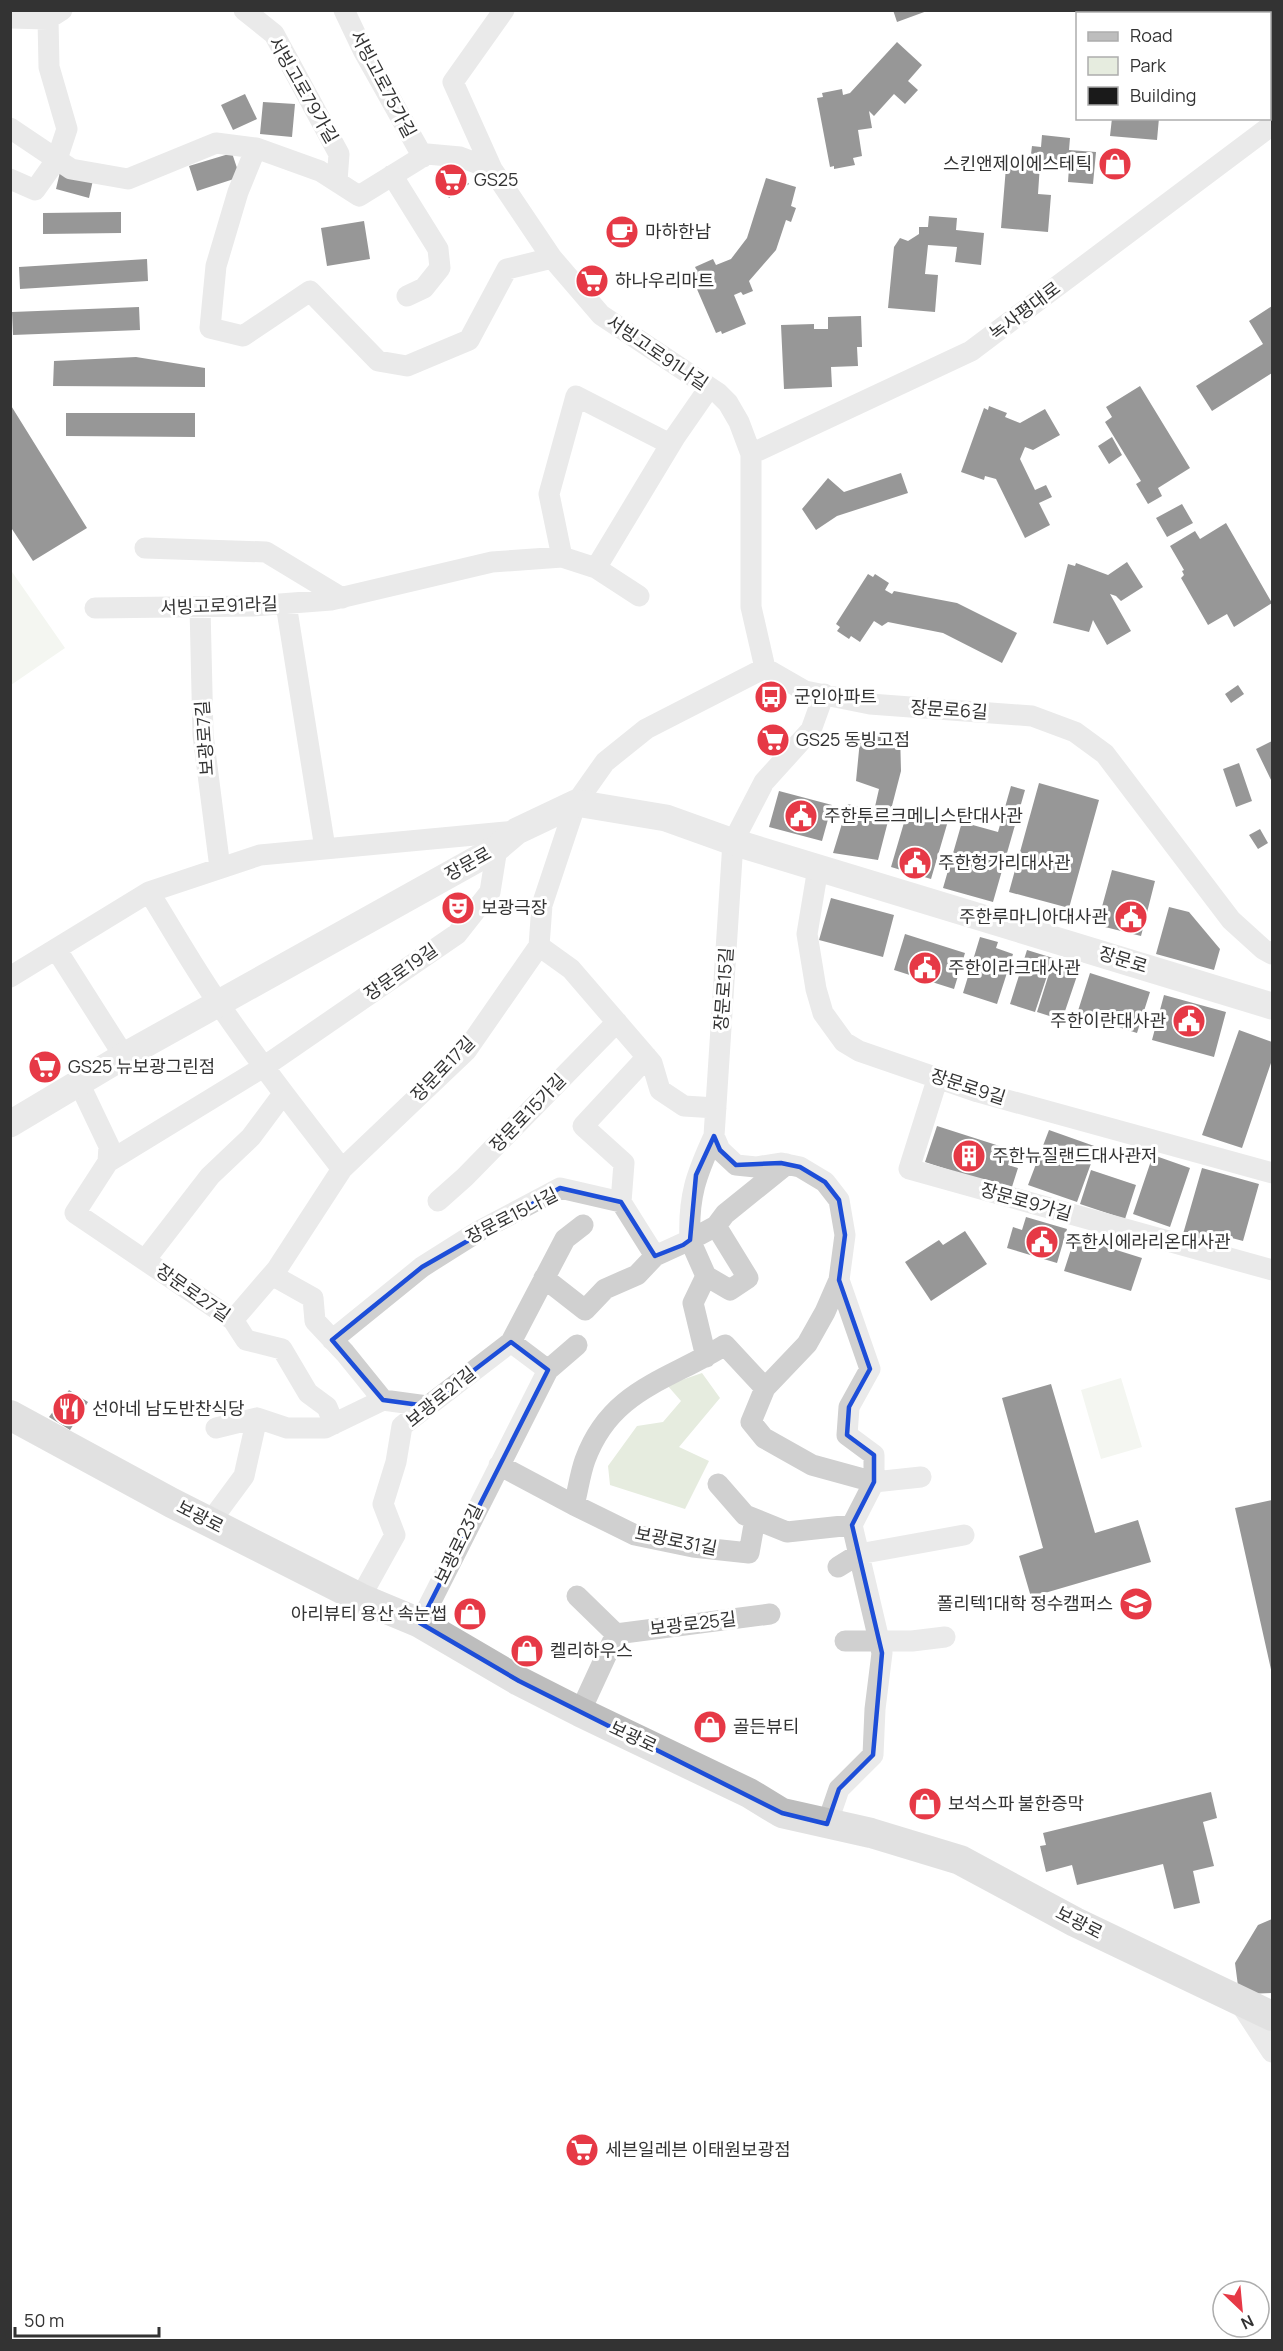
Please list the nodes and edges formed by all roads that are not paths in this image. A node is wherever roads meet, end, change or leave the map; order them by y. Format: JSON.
{"nodes":[{"id":1,"x":244,"y":10,"type":"edge"},
{"id":2,"x":344,"y":10,"type":"edge"},
{"id":3,"x":504,"y":10,"type":"edge"},
{"id":4,"x":55,"y":15,"type":"edge"},
{"id":5,"x":10,"y":18,"type":"edge"},
{"id":6,"x":1272,"y":126,"type":"edge"},
{"id":7,"x":10,"y":128,"type":"edge"},
{"id":8,"x":256,"y":148,"type":"junction"},
{"id":9,"x":423,"y":157,"type":"junction"},
{"id":10,"x":57,"y":159,"type":"junction"},
{"id":11,"x":492,"y":169,"type":"junction"},
{"id":12,"x":392,"y":176,"type":"junction"},
{"id":13,"x":10,"y":179,"type":"edge"},
{"id":14,"x":337,"y":182,"type":"junction"},
{"id":15,"x":552,"y":258,"type":"junction"},
{"id":16,"x":407,"y":296,"type":"dead end"},
{"id":17,"x":709,"y":388,"type":"junction"},
{"id":18,"x":670,"y":444,"type":"junction"},
{"id":19,"x":751,"y":454,"type":"junction"},
{"id":20,"x":145,"y":548,"type":"dead end"},
{"id":21,"x":562,"y":557,"type":"junction"},
{"id":22,"x":596,"y":568,"type":"junction"},
{"id":23,"x":639,"y":596,"type":"dead end"},
{"id":24,"x":342,"y":598,"type":"junction"},
{"id":25,"x":286,"y":604,"type":"junction"},
{"id":26,"x":200,"y":607,"type":"junction"},
{"id":27,"x":94,"y":608,"type":"dead end"},
{"id":28,"x":765,"y":668,"type":"junction"},
{"id":29,"x":824,"y":694,"type":"junction"},
{"id":30,"x":576,"y":803,"type":"junction"},
{"id":31,"x":507,"y":840,"type":"junction"},
{"id":32,"x":732,"y":842,"type":"junction"},
{"id":33,"x":325,"y":848,"type":"junction"},
{"id":34,"x":220,"y":868,"type":"junction"},
{"id":35,"x":818,"y":868,"type":"junction"},
{"id":36,"x":149,"y":892,"type":"junction"},
{"id":37,"x":539,"y":946,"type":"junction"},
{"id":38,"x":56,"y":950,"type":"junction"},
{"id":39,"x":1272,"y":954,"type":"edge"},
{"id":40,"x":10,"y":977,"type":"edge"},
{"id":41,"x":218,"y":1004,"type":"junction"},
{"id":42,"x":1272,"y":1006,"type":"edge"},
{"id":43,"x":617,"y":1022,"type":"junction"},
{"id":44,"x":124,"y":1056,"type":"junction"},
{"id":45,"x":647,"y":1057,"type":"junction"},
{"id":46,"x":265,"y":1066,"type":"junction"},
{"id":47,"x":938,"y":1077,"type":"junction"},
{"id":48,"x":79,"y":1083,"type":"junction"},
{"id":49,"x":283,"y":1094,"type":"junction"},
{"id":50,"x":716,"y":1108,"type":"junction"},
{"id":51,"x":10,"y":1124,"type":"edge"},
{"id":52,"x":714,"y":1136,"type":"junction"},
{"id":53,"x":108,"y":1162,"type":"junction"},
{"id":54,"x":787,"y":1164,"type":"junction"},
{"id":55,"x":342,"y":1169,"type":"junction"},
{"id":56,"x":1272,"y":1173,"type":"edge"},
{"id":57,"x":438,"y":1201,"type":"dead end"},
{"id":58,"x":621,"y":1202,"type":"junction"},
{"id":59,"x":583,"y":1225,"type":"dead end"},
{"id":60,"x":716,"y":1226,"type":"junction"},
{"id":61,"x":690,"y":1240,"type":"junction"},
{"id":62,"x":655,"y":1256,"type":"junction"},
{"id":63,"x":145,"y":1260,"type":"junction"},
{"id":64,"x":1272,"y":1270,"type":"edge"},
{"id":65,"x":272,"y":1275,"type":"junction"},
{"id":66,"x":706,"y":1276,"type":"junction"},
{"id":67,"x":544,"y":1278,"type":"junction"},
{"id":68,"x":839,"y":1280,"type":"junction"},
{"id":69,"x":233,"y":1320,"type":"junction"},
{"id":70,"x":332,"y":1340,"type":"junction"},
{"id":71,"x":511,"y":1342,"type":"junction"},
{"id":72,"x":577,"y":1345,"type":"dead end"},
{"id":73,"x":706,"y":1357,"type":"junction"},
{"id":74,"x":548,"y":1370,"type":"junction"},
{"id":75,"x":765,"y":1388,"type":"junction"},
{"id":76,"x":383,"y":1400,"type":"junction"},
{"id":77,"x":427,"y":1406,"type":"junction"},
{"id":78,"x":10,"y":1415,"type":"edge"},
{"id":79,"x":258,"y":1418,"type":"junction"},
{"id":80,"x":334,"y":1425,"type":"junction"},
{"id":81,"x":216,"y":1428,"type":"dead end"},
{"id":82,"x":498,"y":1465,"type":"junction"},
{"id":83,"x":921,"y":1477,"type":"dead end"},
{"id":84,"x":874,"y":1482,"type":"junction"},
{"id":85,"x":718,"y":1484,"type":"dead end"},
{"id":86,"x":574,"y":1505,"type":"junction"},
{"id":87,"x":755,"y":1519,"type":"junction"},
{"id":88,"x":210,"y":1522,"type":"junction"},
{"id":89,"x":852,"y":1525,"type":"junction"},
{"id":90,"x":964,"y":1535,"type":"dead end"},
{"id":91,"x":859,"y":1554,"type":"junction"},
{"id":92,"x":838,"y":1567,"type":"dead end"},
{"id":93,"x":577,"y":1596,"type":"dead end"},
{"id":94,"x":360,"y":1598,"type":"junction"},
{"id":95,"x":770,"y":1614,"type":"dead end"},
{"id":96,"x":420,"y":1623,"type":"junction"},
{"id":97,"x":616,"y":1634,"type":"junction"},
{"id":98,"x":945,"y":1637,"type":"dead end"},
{"id":99,"x":845,"y":1641,"type":"dead end"},
{"id":100,"x":879,"y":1642,"type":"junction"},
{"id":101,"x":580,"y":1712,"type":"junction"},
{"id":102,"x":827,"y":1824,"type":"junction"},
{"id":103,"x":1238,"y":1999,"type":"junction"},
{"id":104,"x":1272,"y":2016,"type":"edge"},
{"id":105,"x":1272,"y":2052,"type":"edge"}],
"edges":[{"from":1,"to":14,"type":"street","name":"서빙고로79가길"},
{"from":2,"to":9,"type":"street","name":"서빙고로75가길"},
{"from":3,"to":11,"type":"street","name":"서빙고로91나길"},
{"from":4,"to":5,"type":"street"},
{"from":4,"to":10,"type":"street"},
{"from":6,"to":19,"type":"street","name":"녹사평대로"},
{"from":7,"to":10,"type":"street"},
{"from":8,"to":10,"type":"street"},
{"from":8,"to":14,"type":"street"},
{"from":8,"to":15,"type":"street"},
{"from":9,"to":11,"type":"street"},
{"from":9,"to":12,"type":"street"},
{"from":10,"to":13,"type":"street"},
{"from":11,"to":15,"type":"street","name":"서빙고로91나길"},
{"from":12,"to":14,"type":"street"},
{"from":12,"to":16,"type":"street"},
{"from":15,"to":17,"type":"street","name":"서빙고로91나길"},
{"from":17,"to":18,"type":"street"},
{"from":17,"to":19,"type":"street","name":"서빙고로91나길"},
{"from":18,"to":21,"type":"street"},
{"from":18,"to":22,"type":"street"},
{"from":19,"to":28,"type":"street","name":"서빙고로91나길"},
{"from":20,"to":24,"type":"street"},
{"from":21,"to":22,"type":"street","name":"서빙고로91라길"},
{"from":21,"to":24,"type":"street","name":"서빙고로91라길"},
{"from":22,"to":23,"type":"street","name":"서빙고로91라길"},
{"from":24,"to":25,"type":"street","name":"서빙고로91라길"},
{"from":25,"to":26,"type":"street","name":"서빙고로91라길"},
{"from":25,"to":33,"type":"street"},
{"from":26,"to":27,"type":"street","name":"서빙고로91라길"},
{"from":26,"to":34,"type":"street","name":"보광로7길"},
{"from":28,"to":29,"type":"street","name":"장문로6길"},
{"from":28,"to":30,"type":"street"},
{"from":29,"to":32,"type":"street"},
{"from":29,"to":39,"type":"street","name":"장문로6길"},
{"from":30,"to":31,"type":"street","name":"장문로"},
{"from":30,"to":32,"type":"street","name":"장문로"},
{"from":30,"to":37,"type":"street"},
{"from":31,"to":33,"type":"street"},
{"from":31,"to":41,"type":"street","name":"장문로"},
{"from":31,"to":46,"type":"street","name":"장문로19길"},
{"from":32,"to":35,"type":"street","name":"장문로"},
{"from":32,"to":50,"type":"street","name":"장문로15길"},
{"from":33,"to":34,"type":"street"},
{"from":34,"to":36,"type":"street"},
{"from":35,"to":42,"type":"street","name":"장문로"},
{"from":35,"to":47,"type":"street","name":"장문로9길"},
{"from":36,"to":38,"type":"street"},
{"from":36,"to":41,"type":"street"},
{"from":37,"to":43,"type":"street"},
{"from":37,"to":55,"type":"street","name":"장문로17길"},
{"from":38,"to":40,"type":"street"},
{"from":38,"to":44,"type":"street"},
{"from":41,"to":44,"type":"street","name":"장문로"},
{"from":41,"to":46,"type":"street"},
{"from":43,"to":45,"type":"street"},
{"from":43,"to":57,"type":"street","name":"장문로15가길"},
{"from":44,"to":48,"type":"street","name":"장문로"},
{"from":45,"to":50,"type":"street"},
{"from":45,"to":58,"type":"street"},
{"from":46,"to":49,"type":"street"},
{"from":46,"to":53,"type":"street","name":"장문로19길"},
{"from":47,"to":56,"type":"street","name":"장문로9길"},
{"from":47,"to":64,"type":"street","name":"장문로9가길"},
{"from":48,"to":51,"type":"street","name":"장문로"},
{"from":48,"to":53,"type":"street"},
{"from":49,"to":55,"type":"street"},
{"from":49,"to":63,"type":"street","name":"장문로27길"},
{"from":50,"to":52,"type":"street","name":"장문로15길"},
{"from":52,"to":54,"type":"street"},
{"from":52,"to":61,"type":"street"},
{"from":53,"to":63,"type":"street","name":"장문로27길"},
{"from":54,"to":60,"type":"street"},
{"from":54,"to":68,"type":"street"},
{"from":55,"to":65,"type":"street","name":"장문로17길"},
{"from":58,"to":62,"type":"street"},
{"from":58,"to":70,"type":"street","name":"장문로15나길"},
{"from":59,"to":67,"type":"street","name":"보광로21길"},
{"from":60,"to":61,"type":"street"},
{"from":60,"to":66,"type":"street"},
{"from":61,"to":62,"type":"street"},
{"from":61,"to":66,"type":"street"},
{"from":62,"to":67,"type":"street"},
{"from":63,"to":69,"type":"street","name":"장문로27길"},
{"from":65,"to":69,"type":"street","name":"장문로17길"},
{"from":65,"to":70,"type":"street"},
{"from":66,"to":73,"type":"street"},
{"from":67,"to":71,"type":"street","name":"보광로21길"},
{"from":68,"to":75,"type":"street"},
{"from":68,"to":84,"type":"street"},
{"from":69,"to":80,"type":"street","name":"장문로27길"},
{"from":70,"to":76,"type":"street"},
{"from":71,"to":74,"type":"street"},
{"from":71,"to":77,"type":"street","name":"보광로21길"},
{"from":72,"to":74,"type":"street","name":"보광로23길"},
{"from":73,"to":75,"type":"street"},
{"from":73,"to":86,"type":"street"},
{"from":74,"to":82,"type":"street","name":"보광로23길"},
{"from":75,"to":84,"type":"street"},
{"from":76,"to":77,"type":"street"},
{"from":76,"to":80,"type":"street"},
{"from":77,"to":94,"type":"street","name":"보광로21길"},
{"from":78,"to":88,"type":"main road","name":"보광로"},
{"from":79,"to":80,"type":"street"},
{"from":79,"to":81,"type":"street"},
{"from":79,"to":88,"type":"street"},
{"from":82,"to":86,"type":"street"},
{"from":82,"to":96,"type":"street","name":"보광로23길"},
{"from":83,"to":84,"type":"street"},
{"from":84,"to":89,"type":"street"},
{"from":85,"to":87,"type":"street"},
{"from":86,"to":87,"type":"street","name":"보광로31길"},
{"from":87,"to":89,"type":"street"},
{"from":88,"to":94,"type":"main road","name":"보광로"},
{"from":89,"to":91,"type":"street"},
{"from":90,"to":91,"type":"street"},
{"from":91,"to":92,"type":"street"},
{"from":91,"to":100,"type":"street"},
{"from":93,"to":97,"type":"street"},
{"from":94,"to":96,"type":"main road","name":"보광로"},
{"from":95,"to":97,"type":"street","name":"보광로25길"},
{"from":96,"to":101,"type":"main road","name":"보광로"},
{"from":97,"to":101,"type":"street"},
{"from":98,"to":100,"type":"street"},
{"from":99,"to":100,"type":"street"},
{"from":100,"to":102,"type":"street"},
{"from":101,"to":102,"type":"main road","name":"보광로"},
{"from":102,"to":103,"type":"main road","name":"보광로"},
{"from":103,"to":104,"type":"main road","name":"보광로"},
{"from":103,"to":105,"type":"street"}]}
